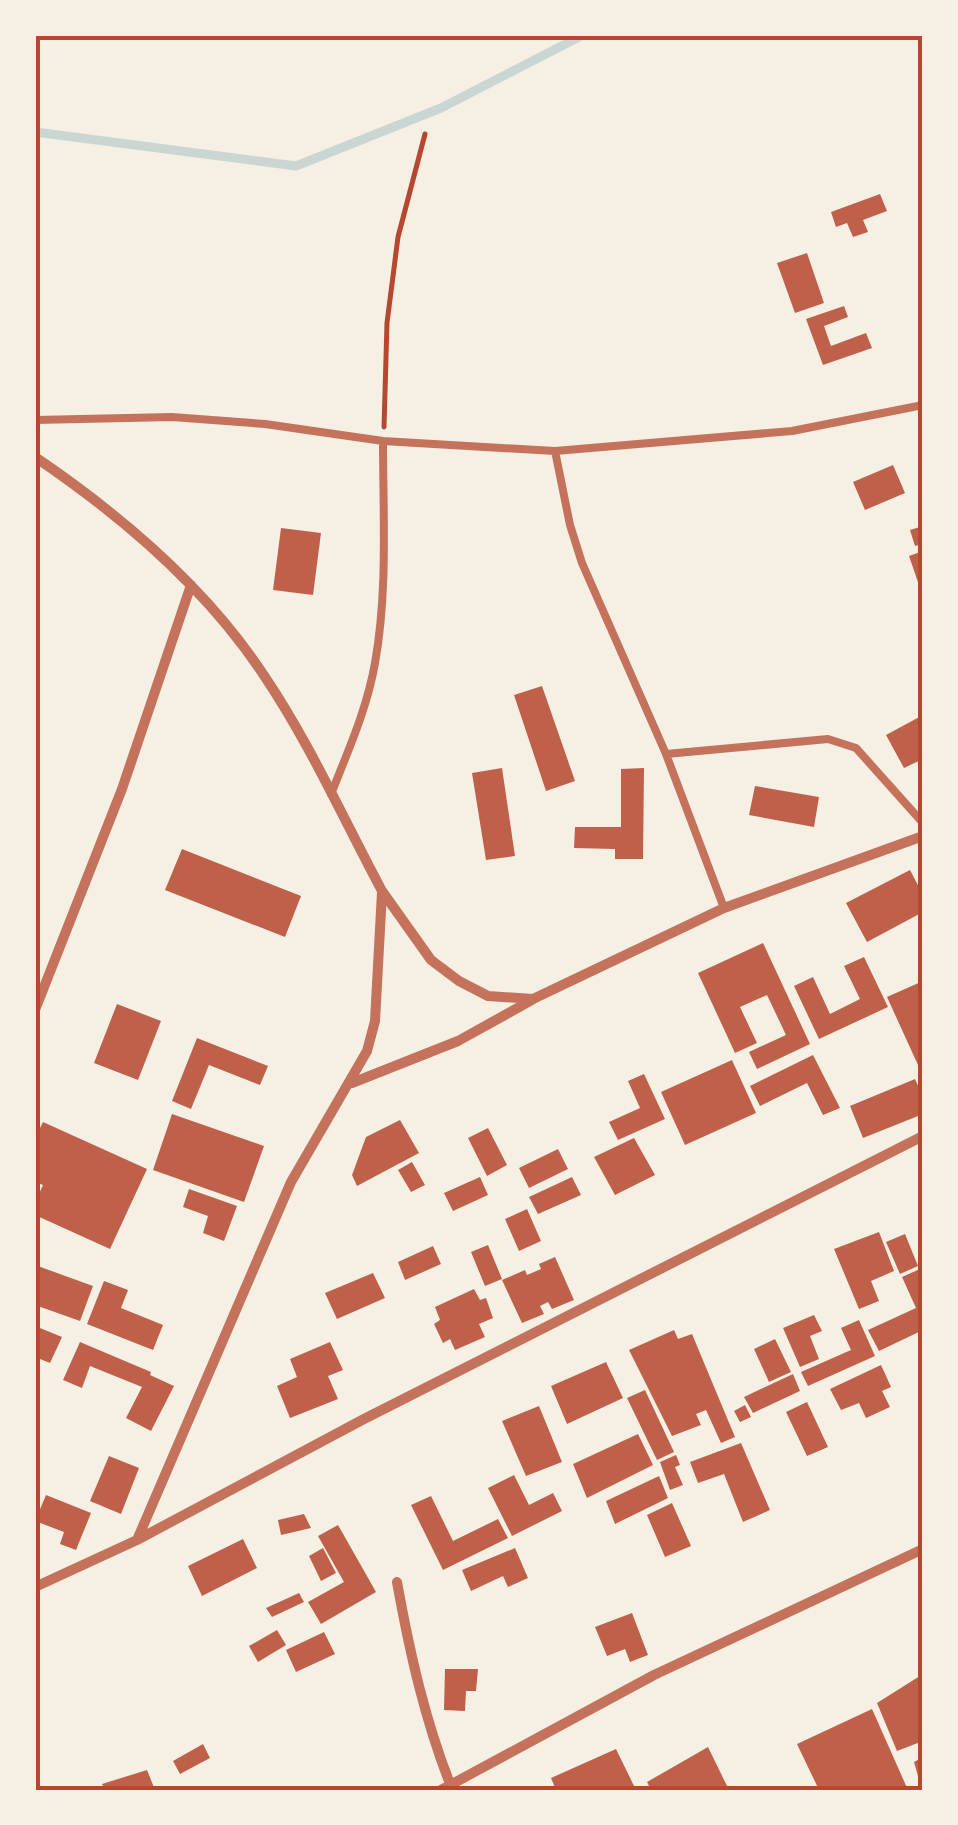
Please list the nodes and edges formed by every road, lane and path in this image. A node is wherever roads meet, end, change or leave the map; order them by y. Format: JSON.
{"nodes":[{"id":1,"x":425,"y":134,"type":"dead end"},
{"id":2,"x":923,"y":404,"type":"edge"},
{"id":3,"x":35,"y":420,"type":"edge"},
{"id":4,"x":383,"y":441,"type":"junction"},
{"id":5,"x":555,"y":451,"type":"junction"},
{"id":6,"x":35,"y":457,"type":"edge"},
{"id":7,"x":191,"y":585,"type":"junction"},
{"id":8,"x":666,"y":754,"type":"junction"},
{"id":9,"x":331,"y":794,"type":"junction"},
{"id":10,"x":923,"y":822,"type":"edge"},
{"id":11,"x":923,"y":836,"type":"edge"},
{"id":12,"x":382,"y":891,"type":"junction"},
{"id":13,"x":724,"y":908,"type":"junction"},
{"id":14,"x":533,"y":999,"type":"junction"},
{"id":15,"x":35,"y":1010,"type":"edge"},
{"id":16,"x":352,"y":1083,"type":"junction"},
{"id":17,"x":923,"y":1136,"type":"edge"},
{"id":18,"x":137,"y":1540,"type":"junction"},
{"id":19,"x":923,"y":1549,"type":"edge"},
{"id":20,"x":397,"y":1582,"type":"dead end"},
{"id":21,"x":35,"y":1587,"type":"edge"},
{"id":22,"x":448,"y":1788,"type":"edge"}],
"edges":[{"from":1,"to":4,"type":"path"},
{"from":2,"to":5,"type":"lane"},
{"from":3,"to":4,"type":"lane"},
{"from":4,"to":5,"type":"lane"},
{"from":4,"to":9,"type":"lane"},
{"from":5,"to":8,"type":"lane"},
{"from":6,"to":7,"type":"street"},
{"from":7,"to":9,"type":"street"},
{"from":7,"to":15,"type":"street"},
{"from":8,"to":10,"type":"lane"},
{"from":8,"to":13,"type":"lane"},
{"from":9,"to":12,"type":"street"},
{"from":11,"to":13,"type":"street"},
{"from":12,"to":14,"type":"street"},
{"from":12,"to":16,"type":"street"},
{"from":13,"to":14,"type":"street"},
{"from":14,"to":16,"type":"street"},
{"from":16,"to":18,"type":"street"},
{"from":17,"to":18,"type":"street"},
{"from":18,"to":21,"type":"street"},
{"from":19,"to":22,"type":"street"},
{"from":20,"to":22,"type":"street"}]}
